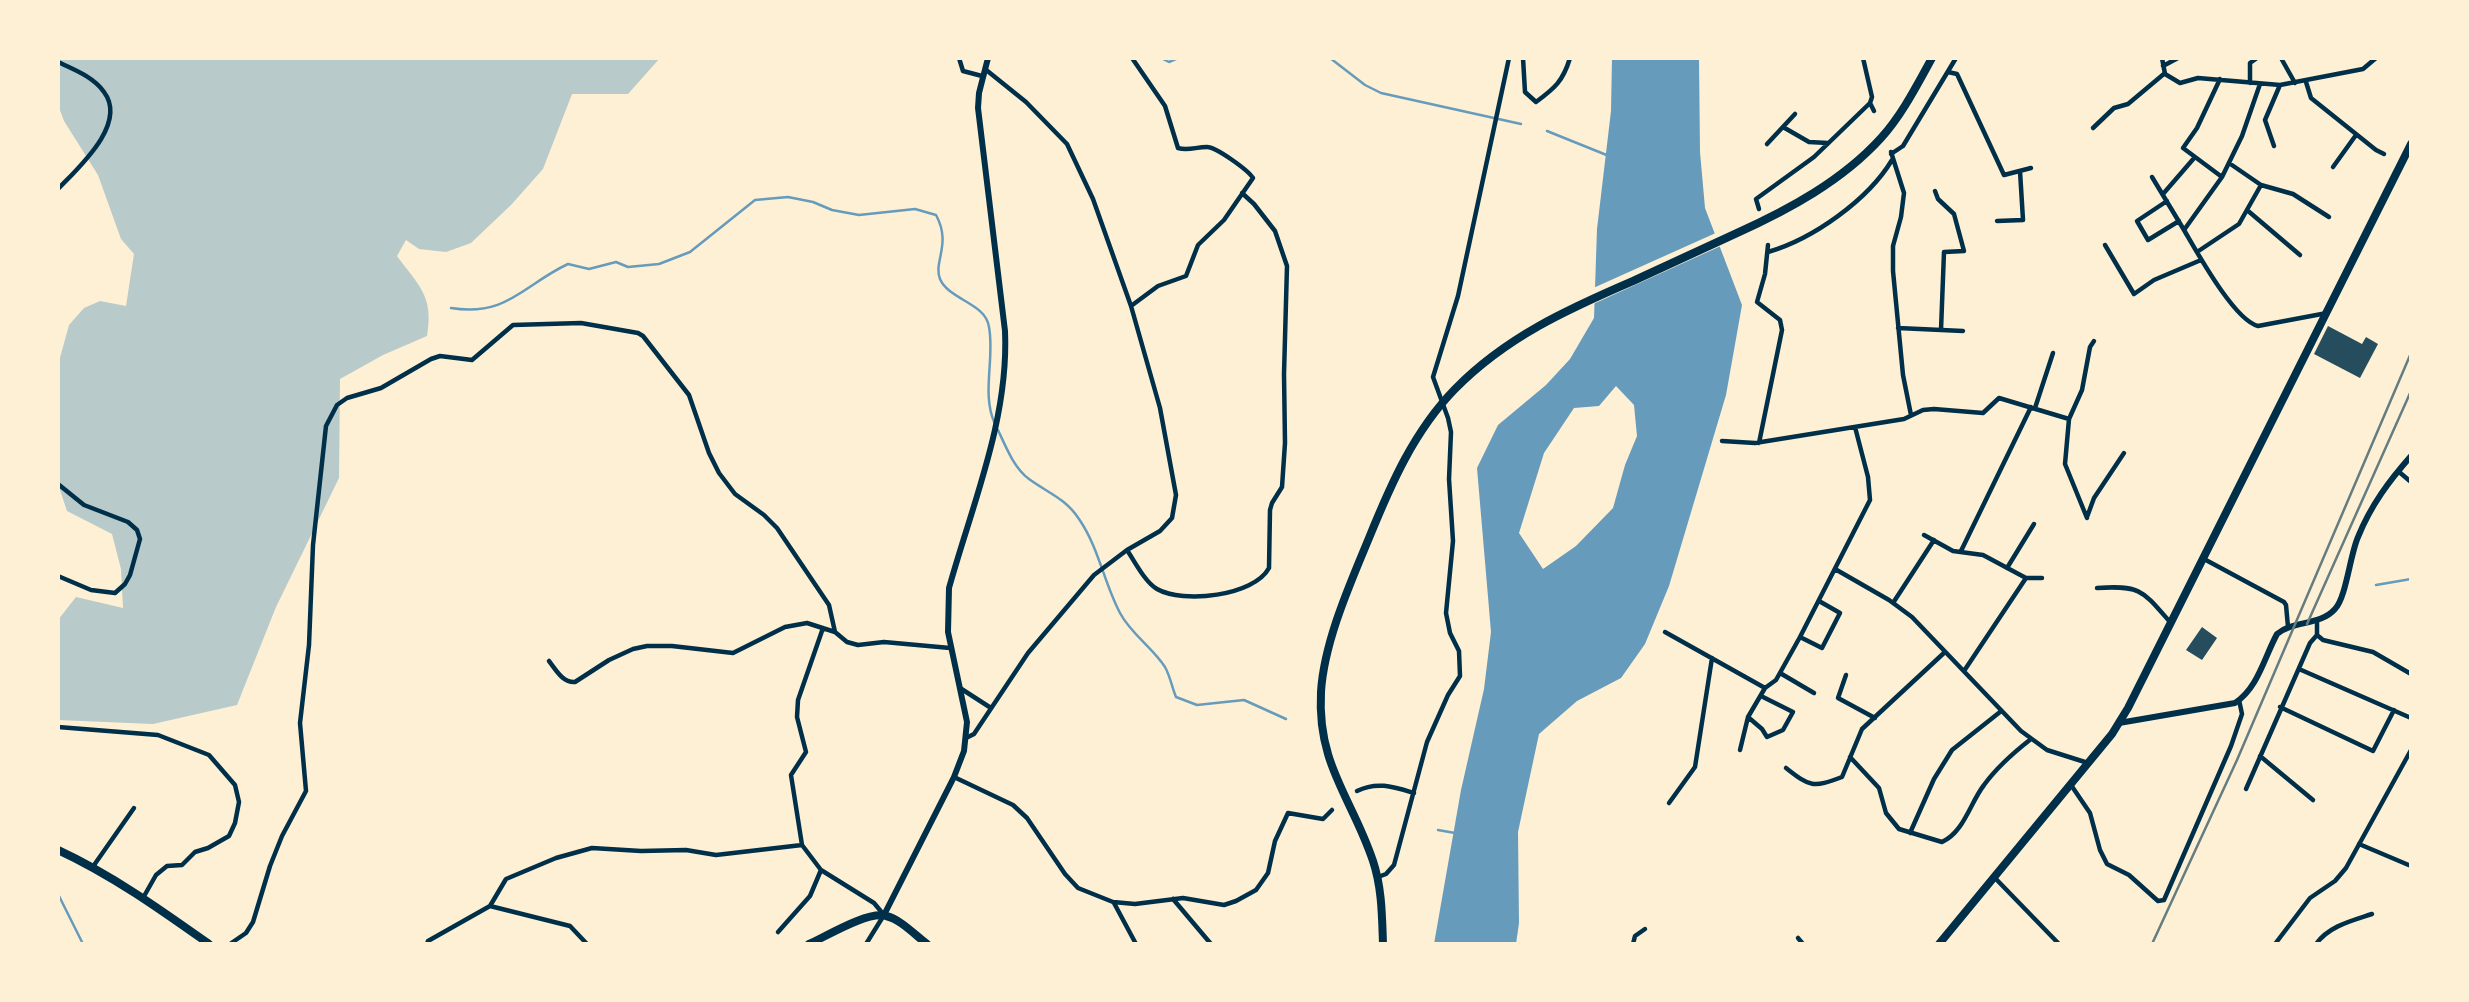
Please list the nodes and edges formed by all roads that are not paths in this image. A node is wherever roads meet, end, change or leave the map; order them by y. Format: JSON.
{"nodes":[{"id":1,"x":959,"y":58,"type":"edge"},
{"id":2,"x":988,"y":58,"type":"edge"},
{"id":3,"x":1132,"y":58,"type":"edge"},
{"id":4,"x":1509,"y":58,"type":"edge"},
{"id":5,"x":1523,"y":58,"type":"edge"},
{"id":6,"x":1570,"y":58,"type":"edge"},
{"id":7,"x":1863,"y":58,"type":"edge"},
{"id":8,"x":1933,"y":58,"type":"edge"},
{"id":9,"x":1956,"y":58,"type":"edge"},
{"id":10,"x":2162,"y":58,"type":"edge"},
{"id":11,"x":2178,"y":58,"type":"edge"},
{"id":12,"x":2256,"y":58,"type":"edge"},
{"id":13,"x":2281,"y":58,"type":"edge"},
{"id":14,"x":2376,"y":58,"type":"edge"},
{"id":15,"x":58,"y":62,"type":"edge"},
{"id":16,"x":2163,"y":66,"type":"junction"},
{"id":17,"x":985,"y":68,"type":"junction"},
{"id":18,"x":1948,"y":72,"type":"junction"},
{"id":19,"x":2165,"y":73,"type":"junction"},
{"id":20,"x":982,"y":76,"type":"junction"},
{"id":21,"x":2220,"y":79,"type":"junction"},
{"id":22,"x":2306,"y":82,"type":"junction"},
{"id":23,"x":2250,"y":83,"type":"junction"},
{"id":24,"x":2295,"y":83,"type":"junction"},
{"id":25,"x":2260,"y":84,"type":"junction"},
{"id":26,"x":2280,"y":85,"type":"junction"},
{"id":27,"x":1870,"y":103,"type":"junction"},
{"id":28,"x":1874,"y":111,"type":"dead end"},
{"id":29,"x":1794,"y":114,"type":"dead end"},
{"id":30,"x":1783,"y":127,"type":"junction"},
{"id":31,"x":2092,"y":128,"type":"dead end"},
{"id":32,"x":2356,"y":135,"type":"junction"},
{"id":33,"x":1829,"y":143,"type":"junction"},
{"id":34,"x":1767,"y":144,"type":"dead end"},
{"id":35,"x":2411,"y":144,"type":"edge"},
{"id":36,"x":2274,"y":146,"type":"dead end"},
{"id":37,"x":2384,"y":154,"type":"dead end"},
{"id":38,"x":1891,"y":155,"type":"junction"},
{"id":39,"x":2195,"y":157,"type":"junction"},
{"id":40,"x":2229,"y":163,"type":"junction"},
{"id":41,"x":2333,"y":167,"type":"dead end"},
{"id":42,"x":2031,"y":168,"type":"dead end"},
{"id":43,"x":2020,"y":171,"type":"junction"},
{"id":44,"x":2152,"y":177,"type":"dead end"},
{"id":45,"x":2222,"y":177,"type":"junction"},
{"id":46,"x":2261,"y":185,"type":"junction"},
{"id":47,"x":58,"y":189,"type":"edge"},
{"id":48,"x":1935,"y":191,"type":"dead end"},
{"id":49,"x":1242,"y":192,"type":"junction"},
{"id":50,"x":2163,"y":194,"type":"junction"},
{"id":51,"x":2167,"y":201,"type":"junction"},
{"id":52,"x":1759,"y":209,"type":"dead end"},
{"id":53,"x":2247,"y":210,"type":"junction"},
{"id":54,"x":2329,"y":217,"type":"dead end"},
{"id":55,"x":1997,"y":221,"type":"dead end"},
{"id":56,"x":2179,"y":221,"type":"junction"},
{"id":57,"x":2184,"y":230,"type":"junction"},
{"id":58,"x":2105,"y":245,"type":"dead end"},
{"id":59,"x":2197,"y":251,"type":"junction"},
{"id":60,"x":2300,"y":256,"type":"dead end"},
{"id":61,"x":2201,"y":260,"type":"junction"},
{"id":62,"x":1131,"y":306,"type":"junction"},
{"id":63,"x":2327,"y":313,"type":"junction"},
{"id":64,"x":1898,"y":328,"type":"junction"},
{"id":65,"x":1941,"y":330,"type":"junction"},
{"id":66,"x":1963,"y":331,"type":"dead end"},
{"id":67,"x":2094,"y":341,"type":"dead end"},
{"id":68,"x":2053,"y":354,"type":"dead end"},
{"id":69,"x":2033,"y":408,"type":"junction"},
{"id":70,"x":1911,"y":415,"type":"junction"},
{"id":71,"x":2069,"y":419,"type":"junction"},
{"id":72,"x":1855,"y":427,"type":"junction"},
{"id":73,"x":1722,"y":441,"type":"dead end"},
{"id":74,"x":1759,"y":443,"type":"junction"},
{"id":75,"x":2124,"y":453,"type":"dead end"},
{"id":76,"x":2411,"y":456,"type":"edge"},
{"id":77,"x":2398,"y":471,"type":"junction"},
{"id":78,"x":2411,"y":482,"type":"edge"},
{"id":79,"x":58,"y":484,"type":"edge"},
{"id":80,"x":2035,"y":524,"type":"dead end"},
{"id":81,"x":1924,"y":535,"type":"dead end"},
{"id":82,"x":1934,"y":540,"type":"junction"},
{"id":83,"x":1126,"y":550,"type":"junction"},
{"id":84,"x":1961,"y":551,"type":"junction"},
{"id":85,"x":2204,"y":559,"type":"junction"},
{"id":86,"x":2007,"y":568,"type":"junction"},
{"id":87,"x":1835,"y":569,"type":"junction"},
{"id":88,"x":58,"y":576,"type":"edge"},
{"id":89,"x":2026,"y":578,"type":"junction"},
{"id":90,"x":2042,"y":578,"type":"dead end"},
{"id":91,"x":2096,"y":588,"type":"dead end"},
{"id":92,"x":1819,"y":601,"type":"junction"},
{"id":93,"x":1893,"y":603,"type":"junction"},
{"id":94,"x":2317,"y":620,"type":"junction"},
{"id":95,"x":2171,"y":623,"type":"junction"},
{"id":96,"x":2288,"y":627,"type":"junction"},
{"id":97,"x":823,"y":628,"type":"junction"},
{"id":98,"x":835,"y":632,"type":"junction"},
{"id":99,"x":1665,"y":632,"type":"dead end"},
{"id":100,"x":2317,"y":635,"type":"junction"},
{"id":101,"x":1800,"y":637,"type":"junction"},
{"id":102,"x":950,"y":648,"type":"junction"},
{"id":103,"x":1945,"y":652,"type":"junction"},
{"id":104,"x":1712,"y":658,"type":"junction"},
{"id":105,"x":549,"y":661,"type":"dead end"},
{"id":106,"x":2299,"y":669,"type":"junction"},
{"id":107,"x":1964,"y":671,"type":"junction"},
{"id":108,"x":1780,"y":673,"type":"junction"},
{"id":109,"x":2411,"y":674,"type":"edge"},
{"id":110,"x":1846,"y":675,"type":"dead end"},
{"id":111,"x":960,"y":688,"type":"junction"},
{"id":112,"x":1765,"y":688,"type":"junction"},
{"id":113,"x":1814,"y":693,"type":"dead end"},
{"id":114,"x":1760,"y":696,"type":"junction"},
{"id":115,"x":2239,"y":701,"type":"junction"},
{"id":116,"x":991,"y":708,"type":"junction"},
{"id":117,"x":2280,"y":708,"type":"junction"},
{"id":118,"x":2394,"y":710,"type":"junction"},
{"id":119,"x":2000,"y":712,"type":"junction"},
{"id":120,"x":1748,"y":717,"type":"junction"},
{"id":121,"x":1875,"y":718,"type":"junction"},
{"id":122,"x":2411,"y":718,"type":"edge"},
{"id":123,"x":2119,"y":723,"type":"junction"},
{"id":124,"x":58,"y":727,"type":"edge"},
{"id":125,"x":966,"y":738,"type":"junction"},
{"id":126,"x":2031,"y":739,"type":"junction"},
{"id":127,"x":1740,"y":750,"type":"dead end"},
{"id":128,"x":2411,"y":750,"type":"edge"},
{"id":129,"x":2260,"y":756,"type":"junction"},
{"id":130,"x":1850,"y":757,"type":"junction"},
{"id":131,"x":2088,"y":763,"type":"junction"},
{"id":132,"x":1786,"y":768,"type":"dead end"},
{"id":133,"x":954,"y":777,"type":"junction"},
{"id":134,"x":2071,"y":784,"type":"junction"},
{"id":135,"x":2246,"y":789,"type":"dead end"},
{"id":136,"x":1357,"y":791,"type":"dead end"},
{"id":137,"x":1414,"y":793,"type":"junction"},
{"id":138,"x":2313,"y":800,"type":"dead end"},
{"id":139,"x":1669,"y":803,"type":"dead end"},
{"id":140,"x":134,"y":808,"type":"dead end"},
{"id":141,"x":1332,"y":810,"type":"dead end"},
{"id":142,"x":1910,"y":833,"type":"junction"},
{"id":143,"x":2359,"y":844,"type":"junction"},
{"id":144,"x":802,"y":845,"type":"junction"},
{"id":145,"x":58,"y":850,"type":"edge"},
{"id":146,"x":2411,"y":866,"type":"edge"},
{"id":147,"x":92,"y":867,"type":"junction"},
{"id":148,"x":821,"y":870,"type":"junction"},
{"id":149,"x":1995,"y":877,"type":"junction"},
{"id":150,"x":1377,"y":878,"type":"junction"},
{"id":151,"x":143,"y":898,"type":"junction"},
{"id":152,"x":1172,"y":899,"type":"junction"},
{"id":153,"x":1113,"y":902,"type":"junction"},
{"id":154,"x":490,"y":906,"type":"junction"},
{"id":155,"x":2372,"y":914,"type":"dead end"},
{"id":156,"x":884,"y":915,"type":"junction"},
{"id":157,"x":1645,"y":929,"type":"dead end"},
{"id":158,"x":778,"y":932,"type":"dead end"},
{"id":159,"x":1798,"y":938,"type":"dead end"},
{"id":160,"x":209,"y":944,"type":"edge"},
{"id":161,"x":230,"y":944,"type":"edge"},
{"id":162,"x":428,"y":944,"type":"edge"},
{"id":163,"x":587,"y":944,"type":"edge"},
{"id":164,"x":808,"y":944,"type":"edge"},
{"id":165,"x":866,"y":944,"type":"edge"},
{"id":166,"x":927,"y":944,"type":"edge"},
{"id":167,"x":1136,"y":944,"type":"edge"},
{"id":168,"x":1211,"y":944,"type":"edge"},
{"id":169,"x":1383,"y":944,"type":"edge"},
{"id":170,"x":1633,"y":944,"type":"edge"},
{"id":171,"x":1803,"y":944,"type":"edge"},
{"id":172,"x":1939,"y":944,"type":"edge"},
{"id":173,"x":2059,"y":944,"type":"edge"},
{"id":174,"x":2275,"y":944,"type":"edge"},
{"id":175,"x":2316,"y":944,"type":"edge"}],
"edges":[{"from":1,"to":20,"type":"street"},
{"from":2,"to":17,"type":"main road"},
{"from":3,"to":49,"type":"street"},
{"from":4,"to":137,"type":"street"},
{"from":5,"to":6,"type":"street"},
{"from":7,"to":27,"type":"street"},
{"from":8,"to":150,"type":"highway"},
{"from":9,"to":18,"type":"street"},
{"from":10,"to":16,"type":"street"},
{"from":11,"to":16,"type":"street"},
{"from":12,"to":23,"type":"street"},
{"from":13,"to":24,"type":"street"},
{"from":14,"to":22,"type":"street"},
{"from":15,"to":47,"type":"street"},
{"from":16,"to":19,"type":"street"},
{"from":17,"to":20,"type":"main road"},
{"from":17,"to":62,"type":"street"},
{"from":18,"to":38,"type":"street"},
{"from":18,"to":43,"type":"street"},
{"from":19,"to":21,"type":"street"},
{"from":19,"to":31,"type":"street"},
{"from":20,"to":102,"type":"main road"},
{"from":21,"to":23,"type":"street"},
{"from":21,"to":39,"type":"street"},
{"from":22,"to":24,"type":"street"},
{"from":22,"to":32,"type":"street"},
{"from":23,"to":25,"type":"street"},
{"from":24,"to":26,"type":"street"},
{"from":25,"to":26,"type":"street"},
{"from":25,"to":40,"type":"street"},
{"from":26,"to":36,"type":"street"},
{"from":27,"to":28,"type":"street"},
{"from":27,"to":33,"type":"street"},
{"from":29,"to":30,"type":"street"},
{"from":30,"to":33,"type":"street"},
{"from":30,"to":34,"type":"street"},
{"from":32,"to":37,"type":"street"},
{"from":32,"to":41,"type":"street"},
{"from":33,"to":52,"type":"street"},
{"from":35,"to":63,"type":"highway"},
{"from":38,"to":64,"type":"street"},
{"from":38,"to":74,"type":"street"},
{"from":39,"to":45,"type":"street"},
{"from":39,"to":50,"type":"street"},
{"from":40,"to":45,"type":"street"},
{"from":40,"to":46,"type":"street"},
{"from":42,"to":43,"type":"street"},
{"from":43,"to":55,"type":"street"},
{"from":44,"to":50,"type":"street"},
{"from":45,"to":57,"type":"street"},
{"from":46,"to":53,"type":"street"},
{"from":46,"to":54,"type":"street"},
{"from":48,"to":65,"type":"street"},
{"from":49,"to":62,"type":"street"},
{"from":49,"to":83,"type":"street"},
{"from":50,"to":51,"type":"street"},
{"from":51,"to":56,"type":"street"},
{"from":51,"to":56,"type":"street"},
{"from":53,"to":59,"type":"street"},
{"from":53,"to":60,"type":"street"},
{"from":56,"to":57,"type":"street"},
{"from":57,"to":59,"type":"street"},
{"from":58,"to":61,"type":"street"},
{"from":59,"to":61,"type":"street"},
{"from":61,"to":63,"type":"street"},
{"from":62,"to":83,"type":"street"},
{"from":63,"to":85,"type":"highway"},
{"from":64,"to":65,"type":"street"},
{"from":64,"to":70,"type":"street"},
{"from":65,"to":66,"type":"street"},
{"from":67,"to":71,"type":"street"},
{"from":68,"to":69,"type":"street"},
{"from":69,"to":70,"type":"street"},
{"from":69,"to":71,"type":"street"},
{"from":69,"to":84,"type":"street"},
{"from":70,"to":72,"type":"street"},
{"from":71,"to":75,"type":"street"},
{"from":72,"to":74,"type":"street"},
{"from":72,"to":87,"type":"street"},
{"from":73,"to":74,"type":"street"},
{"from":76,"to":77,"type":"main road"},
{"from":77,"to":78,"type":"street"},
{"from":77,"to":94,"type":"main road"},
{"from":79,"to":88,"type":"street"},
{"from":80,"to":86,"type":"street"},
{"from":81,"to":82,"type":"street"},
{"from":82,"to":84,"type":"street"},
{"from":82,"to":93,"type":"street"},
{"from":83,"to":116,"type":"street"},
{"from":84,"to":86,"type":"street"},
{"from":85,"to":95,"type":"highway"},
{"from":85,"to":96,"type":"street"},
{"from":86,"to":89,"type":"street"},
{"from":87,"to":92,"type":"street"},
{"from":87,"to":93,"type":"street"},
{"from":89,"to":90,"type":"street"},
{"from":89,"to":107,"type":"street"},
{"from":91,"to":95,"type":"street"},
{"from":92,"to":101,"type":"street"},
{"from":92,"to":101,"type":"street"},
{"from":93,"to":103,"type":"street"},
{"from":94,"to":96,"type":"main road"},
{"from":94,"to":100,"type":"street"},
{"from":95,"to":123,"type":"highway"},
{"from":96,"to":115,"type":"main road"},
{"from":97,"to":98,"type":"street"},
{"from":97,"to":105,"type":"street"},
{"from":97,"to":144,"type":"street"},
{"from":98,"to":102,"type":"street"},
{"from":98,"to":161,"type":"street"},
{"from":99,"to":104,"type":"street"},
{"from":100,"to":106,"type":"street"},
{"from":100,"to":109,"type":"street"},
{"from":101,"to":108,"type":"street"},
{"from":102,"to":111,"type":"main road"},
{"from":103,"to":107,"type":"street"},
{"from":103,"to":121,"type":"street"},
{"from":104,"to":112,"type":"street"},
{"from":104,"to":139,"type":"street"},
{"from":106,"to":117,"type":"street"},
{"from":106,"to":118,"type":"street"},
{"from":107,"to":119,"type":"street"},
{"from":108,"to":112,"type":"street"},
{"from":108,"to":113,"type":"street"},
{"from":110,"to":121,"type":"street"},
{"from":111,"to":116,"type":"street"},
{"from":111,"to":125,"type":"main road"},
{"from":112,"to":114,"type":"street"},
{"from":114,"to":120,"type":"street"},
{"from":114,"to":120,"type":"street"},
{"from":115,"to":123,"type":"main road"},
{"from":115,"to":134,"type":"street"},
{"from":116,"to":125,"type":"street"},
{"from":117,"to":118,"type":"street"},
{"from":117,"to":129,"type":"street"},
{"from":118,"to":122,"type":"street"},
{"from":119,"to":126,"type":"street"},
{"from":119,"to":142,"type":"street"},
{"from":120,"to":127,"type":"street"},
{"from":121,"to":130,"type":"street"},
{"from":123,"to":131,"type":"highway"},
{"from":124,"to":151,"type":"street"},
{"from":125,"to":133,"type":"main road"},
{"from":126,"to":131,"type":"street"},
{"from":126,"to":142,"type":"street"},
{"from":128,"to":143,"type":"street"},
{"from":129,"to":135,"type":"street"},
{"from":129,"to":138,"type":"street"},
{"from":130,"to":132,"type":"street"},
{"from":130,"to":142,"type":"street"},
{"from":131,"to":134,"type":"highway"},
{"from":133,"to":153,"type":"street"},
{"from":133,"to":156,"type":"main road"},
{"from":134,"to":149,"type":"highway"},
{"from":136,"to":137,"type":"street"},
{"from":137,"to":150,"type":"street"},
{"from":140,"to":147,"type":"street"},
{"from":141,"to":152,"type":"street"},
{"from":143,"to":146,"type":"street"},
{"from":143,"to":174,"type":"street"},
{"from":144,"to":148,"type":"street"},
{"from":144,"to":154,"type":"street"},
{"from":145,"to":147,"type":"highway"},
{"from":147,"to":151,"type":"highway"},
{"from":148,"to":156,"type":"street"},
{"from":148,"to":158,"type":"street"},
{"from":149,"to":172,"type":"highway"},
{"from":149,"to":173,"type":"street"},
{"from":150,"to":169,"type":"highway"},
{"from":151,"to":160,"type":"highway"},
{"from":152,"to":153,"type":"street"},
{"from":152,"to":168,"type":"street"},
{"from":153,"to":167,"type":"street"},
{"from":154,"to":162,"type":"street"},
{"from":154,"to":163,"type":"street"},
{"from":155,"to":175,"type":"street"},
{"from":156,"to":164,"type":"highway"},
{"from":156,"to":165,"type":"street"},
{"from":156,"to":166,"type":"highway"},
{"from":157,"to":170,"type":"street"},
{"from":159,"to":171,"type":"street"}]}
